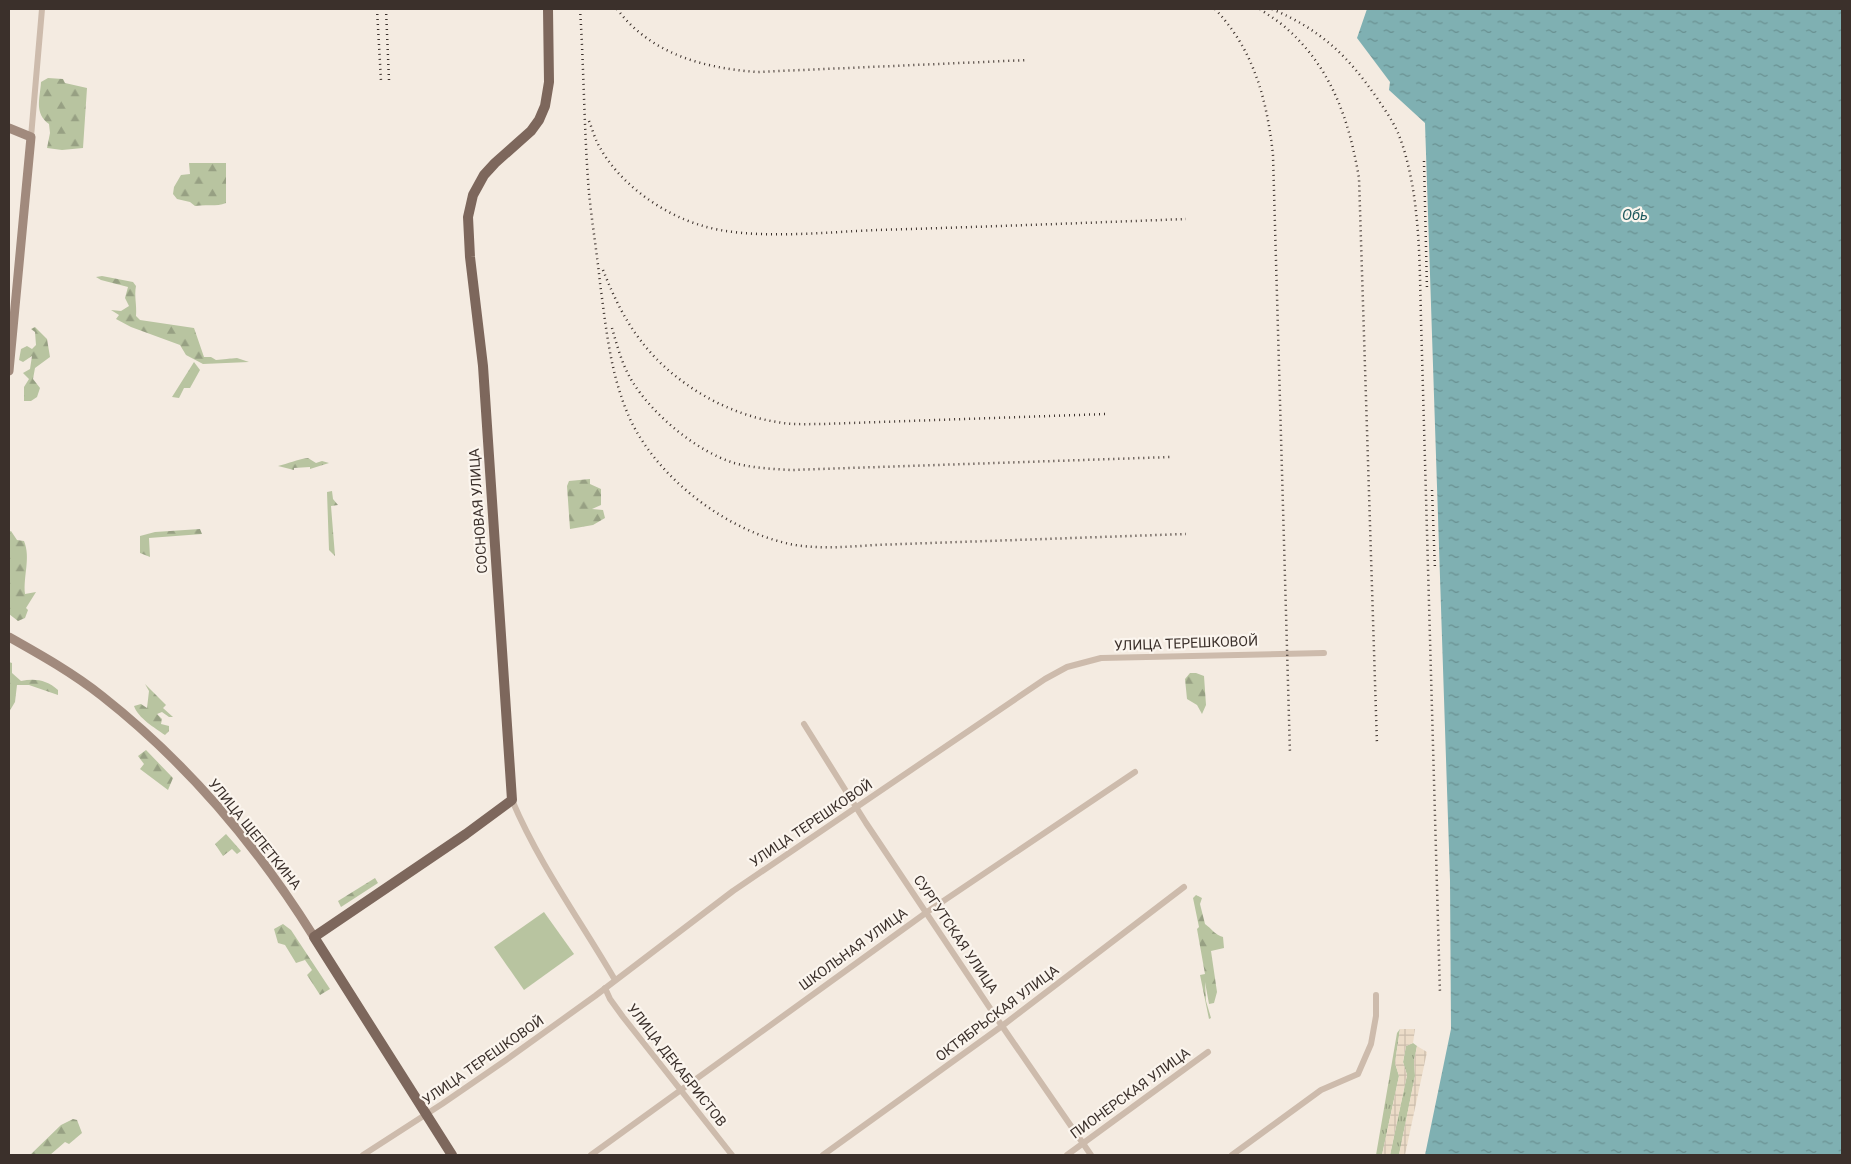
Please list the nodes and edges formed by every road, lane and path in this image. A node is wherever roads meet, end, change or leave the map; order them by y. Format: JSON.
{"nodes":[{"id":1,"x":42,"y":9,"type":"edge"},
{"id":2,"x":548,"y":9,"type":"edge"},
{"id":3,"x":9,"y":128,"type":"edge"},
{"id":4,"x":31,"y":137,"type":"junction"},
{"id":5,"x":9,"y":371,"type":"edge"},
{"id":6,"x":9,"y":637,"type":"edge"},
{"id":7,"x":1324,"y":653,"type":"dead end"},
{"id":8,"x":804,"y":724,"type":"dead end"},
{"id":9,"x":1135,"y":772,"type":"dead end"},
{"id":10,"x":512,"y":800,"type":"junction"},
{"id":11,"x":856,"y":807,"type":"junction"},
{"id":12,"x":1184,"y":887,"type":"dead end"},
{"id":13,"x":926,"y":912,"type":"junction"},
{"id":14,"x":314,"y":936,"type":"junction"},
{"id":15,"x":615,"y":980,"type":"junction"},
{"id":16,"x":605,"y":988,"type":"junction"},
{"id":17,"x":1376,"y":995,"type":"dead end"},
{"id":18,"x":1002,"y":1026,"type":"junction"},
{"id":19,"x":1208,"y":1052,"type":"dead end"},
{"id":20,"x":681,"y":1090,"type":"junction"},
{"id":21,"x":426,"y":1114,"type":"junction"},
{"id":22,"x":1083,"y":1144,"type":"junction"},
{"id":23,"x":363,"y":1155,"type":"edge"},
{"id":24,"x":452,"y":1155,"type":"edge"},
{"id":25,"x":591,"y":1155,"type":"edge"},
{"id":26,"x":732,"y":1155,"type":"edge"},
{"id":27,"x":823,"y":1155,"type":"edge"},
{"id":28,"x":1067,"y":1155,"type":"edge"},
{"id":29,"x":1091,"y":1155,"type":"edge"},
{"id":30,"x":1232,"y":1155,"type":"edge"}],
"edges":[{"from":1,"to":4,"type":"street"},
{"from":2,"to":10,"type":"main road","name":"СОСНОВАЯ УЛИЦА"},
{"from":3,"to":4,"type":"main road"},
{"from":4,"to":5,"type":"main road"},
{"from":6,"to":14,"type":"main road","name":"УЛИЦА ЩЕПЕТКИНА"},
{"from":7,"to":11,"type":"street","name":"УЛИЦА ТЕРЕШКОВОЙ"},
{"from":8,"to":11,"type":"street","name":"СУРГУТСКАЯ УЛИЦА"},
{"from":9,"to":13,"type":"street","name":"ШКОЛЬНАЯ УЛИЦА"},
{"from":10,"to":14,"type":"main road"},
{"from":10,"to":15,"type":"street"},
{"from":11,"to":13,"type":"street","name":"СУРГУТСКАЯ УЛИЦА"},
{"from":11,"to":15,"type":"street","name":"УЛИЦА ТЕРЕШКОВОЙ"},
{"from":12,"to":18,"type":"street","name":"ОКТЯБРЬСКАЯ УЛИЦА"},
{"from":13,"to":18,"type":"street","name":"СУРГУТСКАЯ УЛИЦА"},
{"from":13,"to":20,"type":"street","name":"ШКОЛЬНАЯ УЛИЦА"},
{"from":14,"to":21,"type":"main road","name":"УЛИЦА ЩЕПЕТКИНА"},
{"from":15,"to":16,"type":"street","name":"УЛИЦА ТЕРЕШКОВОЙ"},
{"from":16,"to":20,"type":"street","name":"УЛИЦА ДЕКАБРИСТОВ"},
{"from":16,"to":21,"type":"street","name":"УЛИЦА ТЕРЕШКОВОЙ"},
{"from":17,"to":30,"type":"street"},
{"from":18,"to":22,"type":"street","name":"СУРГУТСКАЯ УЛИЦА"},
{"from":18,"to":27,"type":"street","name":"ОКТЯБРЬСКАЯ УЛИЦА"},
{"from":19,"to":22,"type":"street","name":"ПИОНЕРСКАЯ УЛИЦА"},
{"from":20,"to":25,"type":"street","name":"ШКОЛЬНАЯ УЛИЦА"},
{"from":20,"to":26,"type":"street","name":"УЛИЦА ДЕКАБРИСТОВ"},
{"from":21,"to":23,"type":"street","name":"УЛИЦА ТЕРЕШКОВОЙ"},
{"from":21,"to":24,"type":"main road","name":"УЛИЦА ЩЕПЕТКИНА"},
{"from":22,"to":28,"type":"street","name":"ПИОНЕРСКАЯ УЛИЦА"},
{"from":22,"to":29,"type":"street","name":"СУРГУТСКАЯ УЛИЦА"}]}
